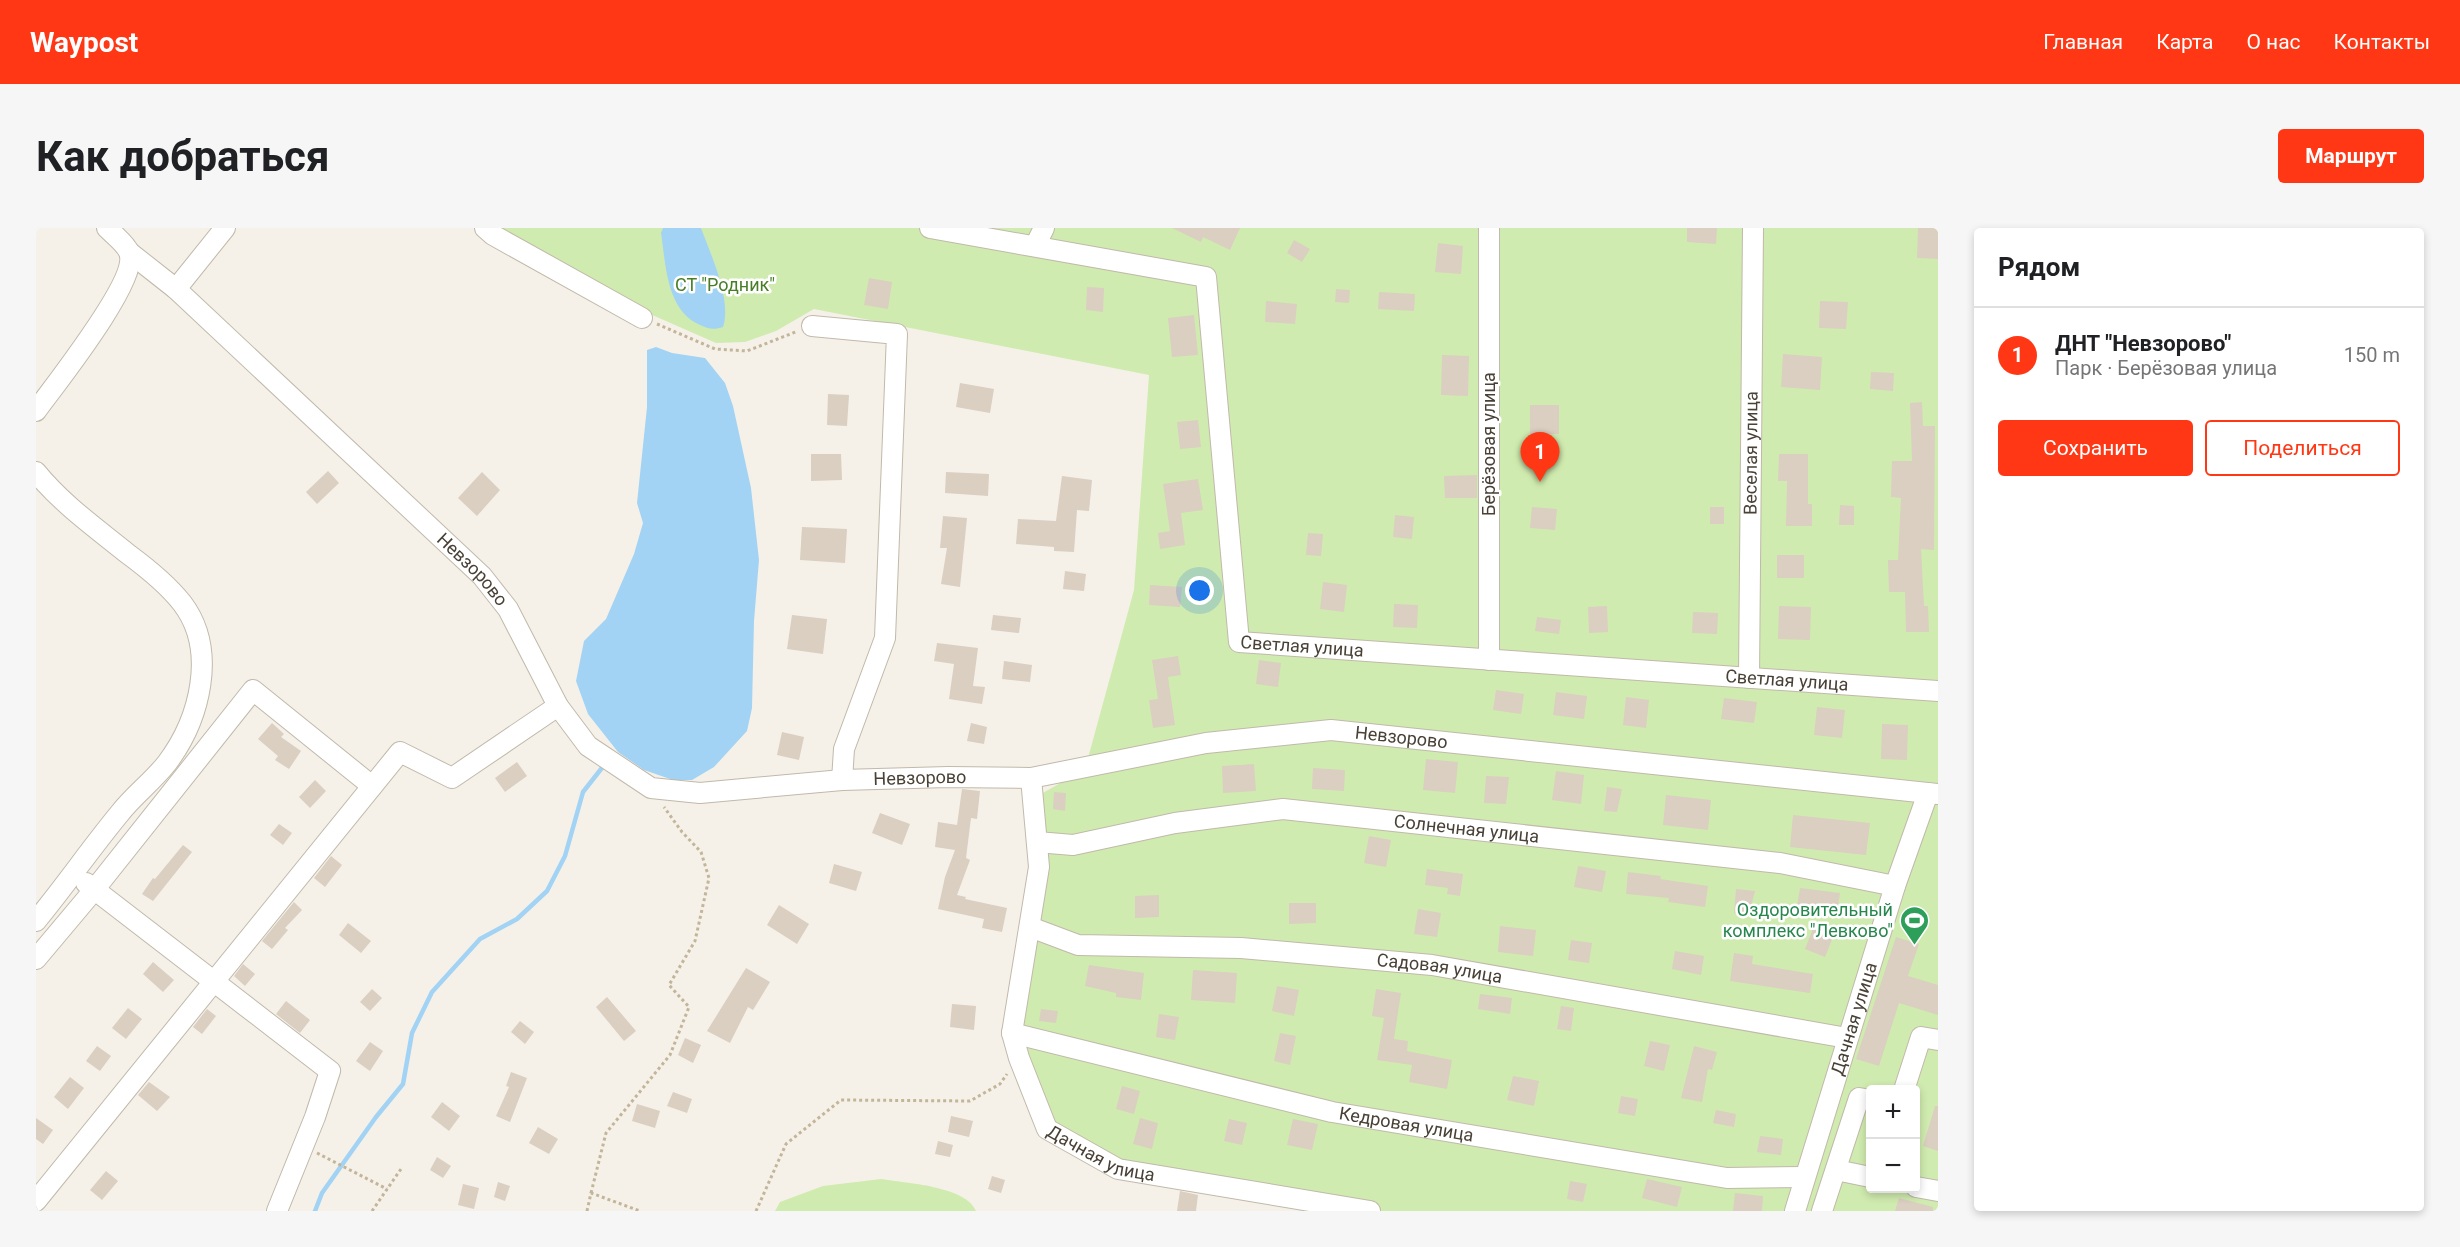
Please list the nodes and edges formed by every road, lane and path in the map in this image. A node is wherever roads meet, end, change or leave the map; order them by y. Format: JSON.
{"nodes":[{"id":1,"x":107,"y":228,"type":"edge"},
{"id":2,"x":225,"y":228,"type":"edge"},
{"id":3,"x":486,"y":228,"type":"edge"},
{"id":4,"x":930,"y":228,"type":"edge"},
{"id":5,"x":1044,"y":228,"type":"edge"},
{"id":6,"x":1490,"y":228,"type":"edge"},
{"id":7,"x":1753,"y":228,"type":"edge"},
{"id":8,"x":1035,"y":246,"type":"junction"},
{"id":9,"x":129,"y":252,"type":"junction"},
{"id":10,"x":176,"y":289,"type":"junction"},
{"id":11,"x":642,"y":318,"type":"joint"},
{"id":12,"x":812,"y":326,"type":"joint"},
{"id":13,"x":36,"y":411,"type":"edge"},
{"id":14,"x":36,"y":472,"type":"edge"},
{"id":15,"x":1489,"y":660,"type":"junction"},
{"id":16,"x":1749,"y":678,"type":"junction"},
{"id":17,"x":1938,"y":691,"type":"edge"},
{"id":18,"x":558,"y":706,"type":"junction"},
{"id":19,"x":1031,"y":778,"type":"junction"},
{"id":20,"x":842,"y":780,"type":"junction"},
{"id":21,"x":372,"y":786,"type":"junction"},
{"id":22,"x":651,"y":788,"type":"junction"},
{"id":23,"x":1933,"y":793,"type":"edge"},
{"id":24,"x":1037,"y":842,"type":"junction"},
{"id":25,"x":75,"y":874,"type":"junction"},
{"id":26,"x":1895,"y":886,"type":"junction"},
{"id":27,"x":94,"y":890,"type":"junction"},
{"id":28,"x":36,"y":921,"type":"edge"},
{"id":29,"x":1030,"y":927,"type":"junction"},
{"id":30,"x":36,"y":959,"type":"edge"},
{"id":31,"x":213,"y":982,"type":"junction"},
{"id":32,"x":1012,"y":1033,"type":"junction"},
{"id":33,"x":1847,"y":1038,"type":"junction"},
{"id":34,"x":1938,"y":1040,"type":"edge"},
{"id":35,"x":1019,"y":1058,"type":"junction"},
{"id":36,"x":1905,"y":1085,"type":"edge"},
{"id":37,"x":1866,"y":1099,"type":"edge"},
{"id":38,"x":303,"y":1146,"type":"junction"},
{"id":39,"x":401,"y":1169,"type":"dead end"},
{"id":40,"x":1836,"y":1170,"type":"junction"},
{"id":41,"x":1866,"y":1176,"type":"edge"},
{"id":42,"x":1805,"y":1177,"type":"junction"},
{"id":43,"x":1920,"y":1188,"type":"edge"},
{"id":44,"x":387,"y":1189,"type":"junction"},
{"id":45,"x":1938,"y":1191,"type":"edge"},
{"id":46,"x":591,"y":1194,"type":"junction"},
{"id":47,"x":36,"y":1201,"type":"edge"},
{"id":48,"x":277,"y":1211,"type":"edge"},
{"id":49,"x":372,"y":1211,"type":"edge"},
{"id":50,"x":587,"y":1211,"type":"edge"},
{"id":51,"x":640,"y":1211,"type":"edge"},
{"id":52,"x":756,"y":1211,"type":"edge"},
{"id":53,"x":1370,"y":1211,"type":"edge"},
{"id":54,"x":1795,"y":1211,"type":"edge"},
{"id":55,"x":1822,"y":1211,"type":"edge"}],
"edges":[{"from":1,"to":9,"type":"street","name":"Невзорово"},
{"from":2,"to":10,"type":"street"},
{"from":3,"to":11,"type":"street"},
{"from":4,"to":8,"type":"street","name":"Светлая улица"},
{"from":5,"to":8,"type":"street"},
{"from":6,"to":15,"type":"street","name":"Берёзовая улица"},
{"from":7,"to":16,"type":"street","name":"Веселая улица"},
{"from":8,"to":15,"type":"street","name":"Светлая улица"},
{"from":9,"to":10,"type":"street","name":"Невзорово"},
{"from":9,"to":13,"type":"street"},
{"from":10,"to":18,"type":"street","name":"Невзорово"},
{"from":11,"to":12,"type":"path"},
{"from":12,"to":20,"type":"street"},
{"from":14,"to":25,"type":"street"},
{"from":15,"to":16,"type":"street","name":"Светлая улица"},
{"from":16,"to":17,"type":"street","name":"Светлая улица"},
{"from":18,"to":21,"type":"street"},
{"from":18,"to":22,"type":"street","name":"Невзорово"},
{"from":19,"to":20,"type":"street","name":"Невзорово"},
{"from":19,"to":23,"type":"street","name":"Невзорово"},
{"from":19,"to":24,"type":"street","name":"Дачная улица"},
{"from":20,"to":22,"type":"street","name":"Невзорово"},
{"from":21,"to":27,"type":"street"},
{"from":21,"to":31,"type":"street"},
{"from":22,"to":46,"type":"path"},
{"from":23,"to":26,"type":"street","name":"Дачная улица"},
{"from":24,"to":26,"type":"street","name":"Солнечная улица"},
{"from":24,"to":29,"type":"street","name":"Дачная улица"},
{"from":25,"to":27,"type":"street"},
{"from":25,"to":28,"type":"street"},
{"from":26,"to":33,"type":"street","name":"Дачная улица"},
{"from":27,"to":30,"type":"street"},
{"from":27,"to":31,"type":"street"},
{"from":29,"to":32,"type":"street","name":"Дачная улица"},
{"from":29,"to":33,"type":"street","name":"Садовая улица"},
{"from":31,"to":38,"type":"street"},
{"from":31,"to":47,"type":"street"},
{"from":32,"to":35,"type":"street","name":"Дачная улица"},
{"from":32,"to":42,"type":"street","name":"Кедровая улица"},
{"from":33,"to":42,"type":"street","name":"Дачная улица"},
{"from":34,"to":36,"type":"street"},
{"from":35,"to":52,"type":"path"},
{"from":35,"to":53,"type":"street","name":"Дачная улица"},
{"from":37,"to":40,"type":"street"},
{"from":38,"to":44,"type":"path"},
{"from":38,"to":48,"type":"street"},
{"from":39,"to":44,"type":"path"},
{"from":40,"to":41,"type":"street"},
{"from":40,"to":55,"type":"street"},
{"from":42,"to":54,"type":"street","name":"Дачная улица"},
{"from":43,"to":45,"type":"street"},
{"from":44,"to":49,"type":"path"},
{"from":46,"to":50,"type":"path"},
{"from":46,"to":51,"type":"path"}]}
